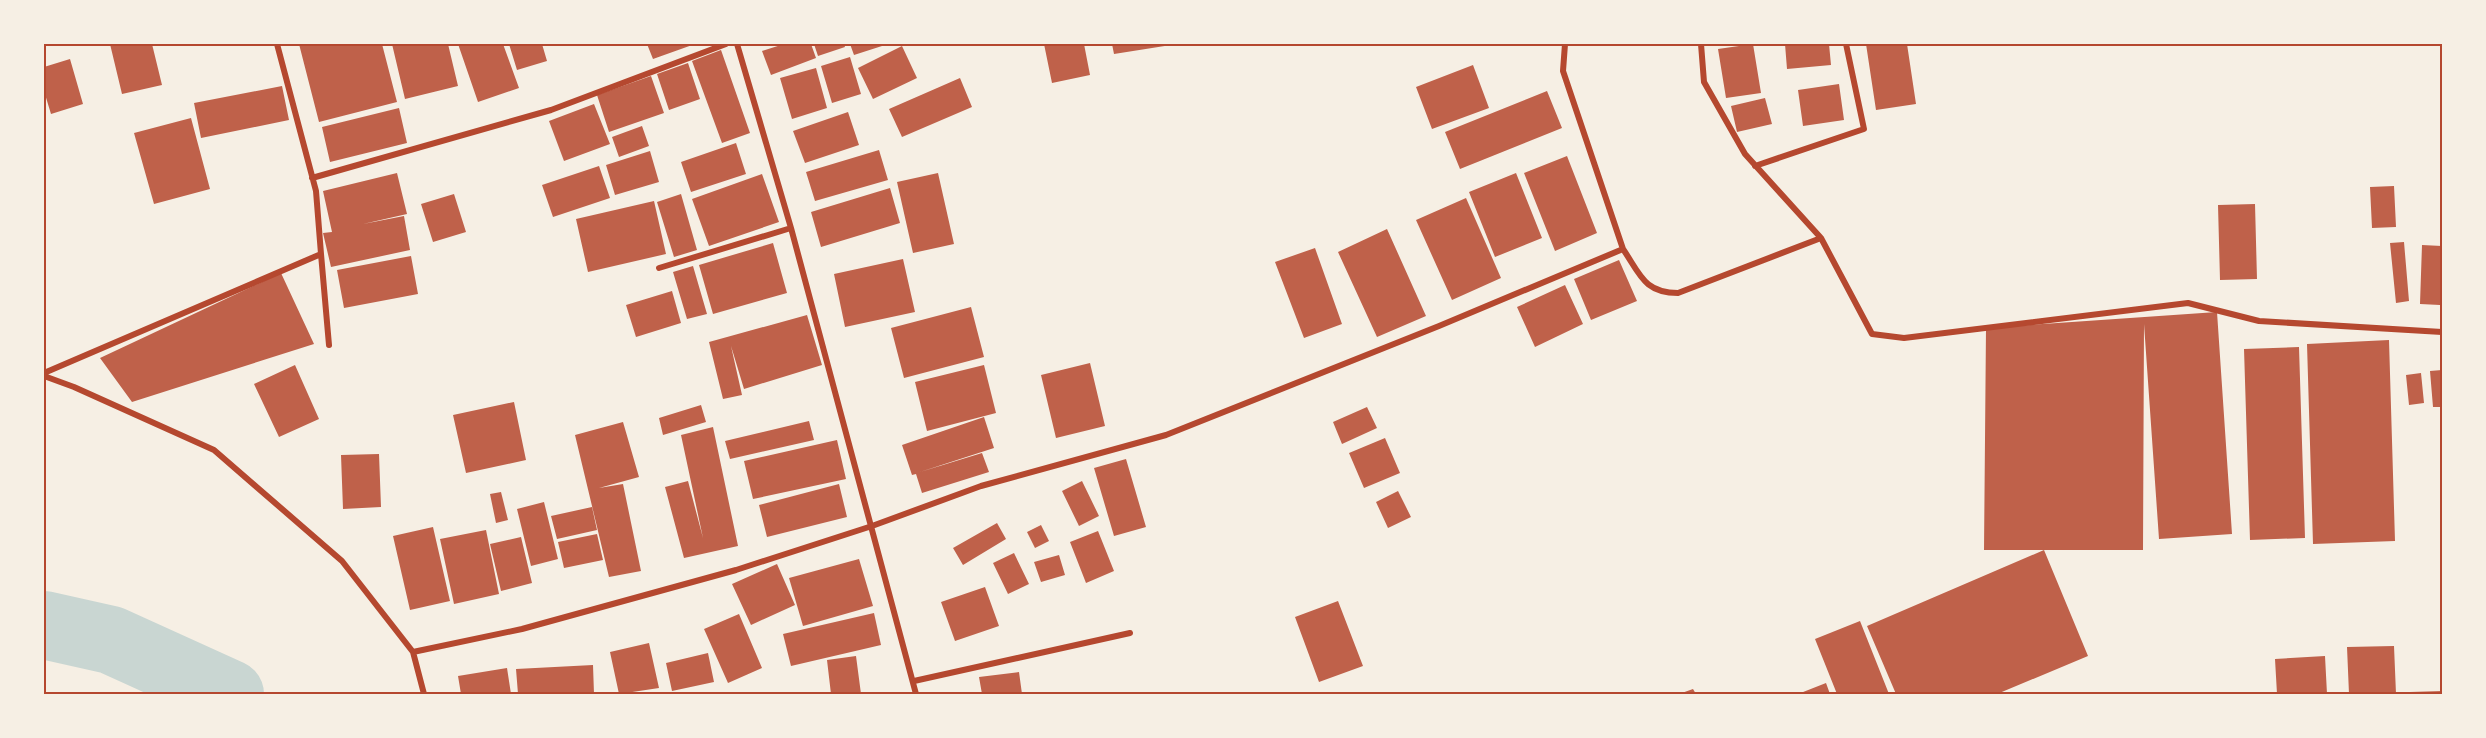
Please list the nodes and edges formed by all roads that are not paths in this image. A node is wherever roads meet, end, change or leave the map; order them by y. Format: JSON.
{"nodes":[{"id":1,"x":277,"y":44,"type":"edge"},
{"id":2,"x":726,"y":44,"type":"edge"},
{"id":3,"x":737,"y":44,"type":"edge"},
{"id":4,"x":1565,"y":44,"type":"edge"},
{"id":5,"x":1701,"y":44,"type":"edge"},
{"id":6,"x":1846,"y":44,"type":"edge"},
{"id":7,"x":1755,"y":166,"type":"junction"},
{"id":8,"x":312,"y":178,"type":"junction"},
{"id":9,"x":791,"y":228,"type":"junction"},
{"id":10,"x":1821,"y":238,"type":"junction"},
{"id":11,"x":1623,"y":249,"type":"junction"},
{"id":12,"x":321,"y":254,"type":"junction"},
{"id":13,"x":659,"y":268,"type":"dead end"},
{"id":14,"x":2442,"y":332,"type":"edge"},
{"id":15,"x":329,"y":345,"type":"dead end"},
{"id":16,"x":44,"y":375,"type":"edge"},
{"id":17,"x":872,"y":526,"type":"junction"},
{"id":18,"x":1130,"y":633,"type":"dead end"},
{"id":19,"x":413,"y":652,"type":"junction"},
{"id":20,"x":914,"y":681,"type":"junction"},
{"id":21,"x":424,"y":694,"type":"edge"},
{"id":22,"x":916,"y":694,"type":"edge"}],
"edges":[{"from":1,"to":8,"type":"street"},
{"from":2,"to":8,"type":"street"},
{"from":3,"to":9,"type":"street"},
{"from":4,"to":11,"type":"street"},
{"from":5,"to":7,"type":"street"},
{"from":6,"to":7,"type":"street"},
{"from":7,"to":10,"type":"street"},
{"from":8,"to":12,"type":"street"},
{"from":9,"to":13,"type":"street"},
{"from":9,"to":17,"type":"street"},
{"from":10,"to":11,"type":"street"},
{"from":10,"to":14,"type":"street"},
{"from":11,"to":17,"type":"street"},
{"from":12,"to":15,"type":"street"},
{"from":12,"to":16,"type":"street"},
{"from":16,"to":19,"type":"street"},
{"from":17,"to":19,"type":"street"},
{"from":17,"to":20,"type":"street"},
{"from":18,"to":20,"type":"street"},
{"from":19,"to":21,"type":"street"},
{"from":20,"to":22,"type":"street"}]}
